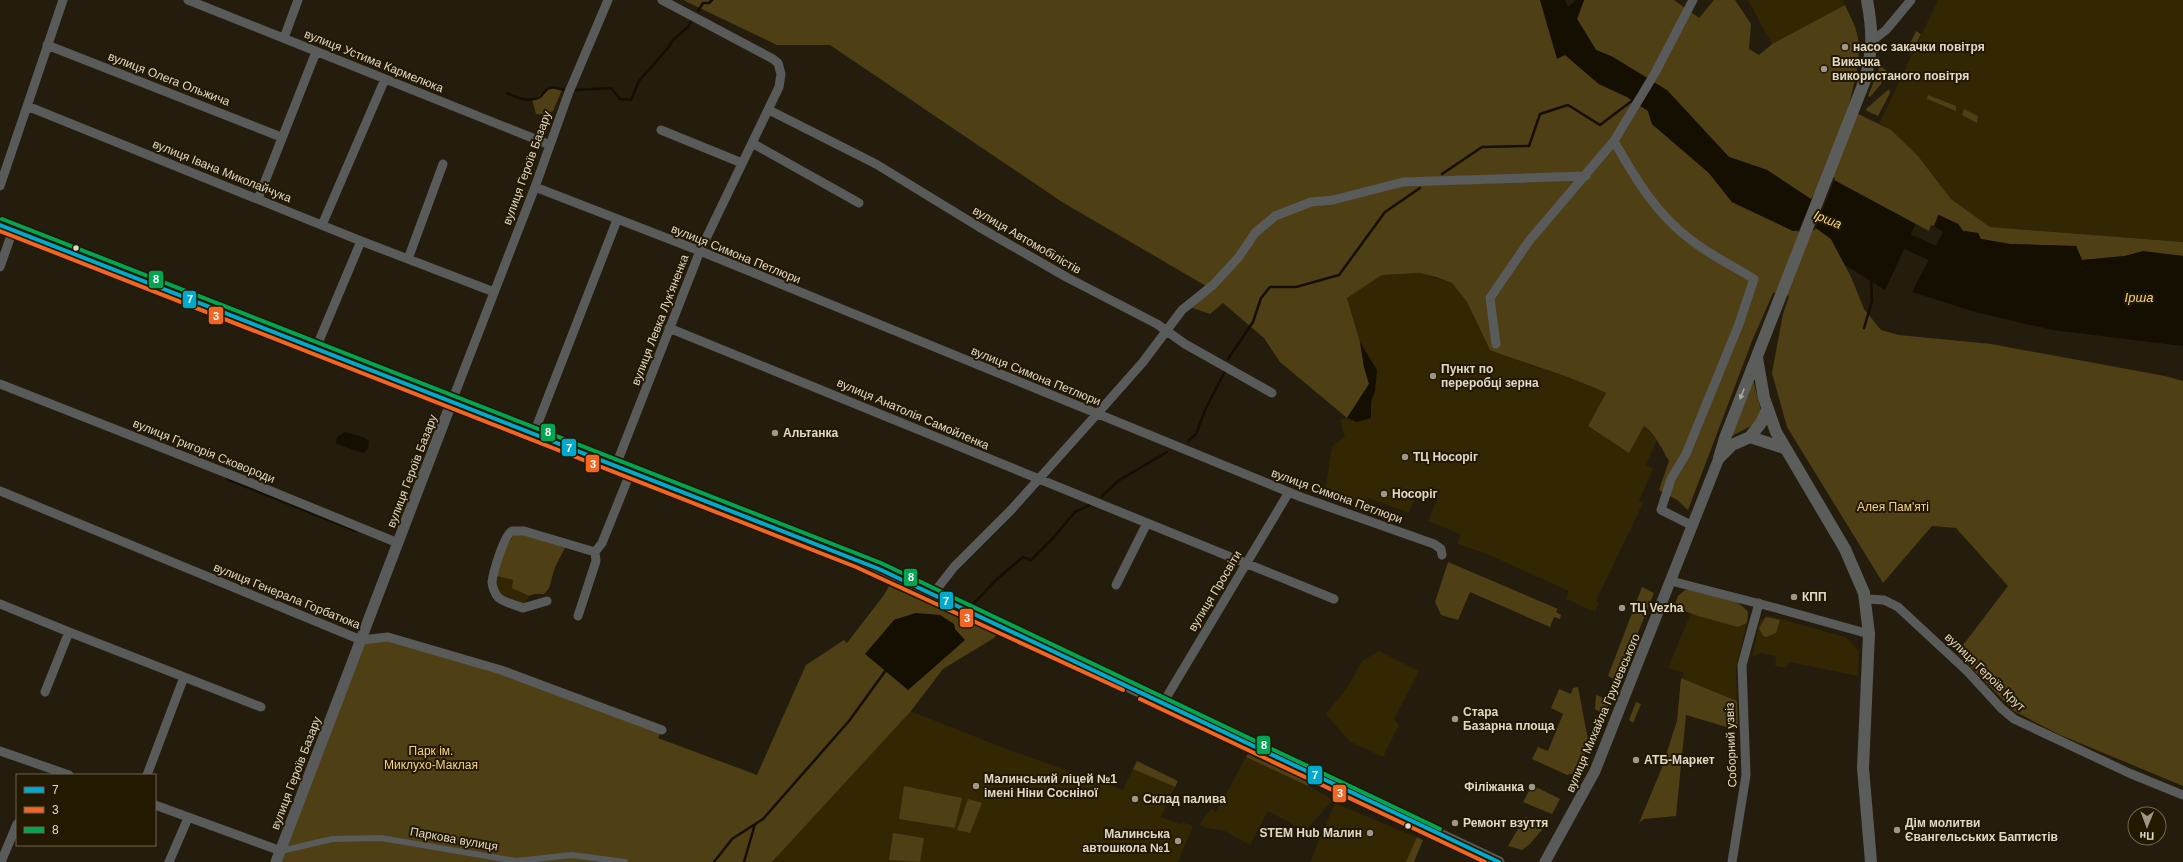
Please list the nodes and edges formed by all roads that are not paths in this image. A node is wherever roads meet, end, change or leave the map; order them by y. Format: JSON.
{"nodes":[{"id":1,"x":63,"y":0,"type":"edge"},
{"id":2,"x":188,"y":0,"type":"edge"},
{"id":3,"x":298,"y":0,"type":"edge"},
{"id":4,"x":608,"y":0,"type":"edge"},
{"id":5,"x":662,"y":0,"type":"edge"},
{"id":6,"x":1693,"y":0,"type":"edge"},
{"id":7,"x":1867,"y":0,"type":"edge"},
{"id":8,"x":1911,"y":0,"type":"edge"},
{"id":9,"x":284,"y":38,"type":"junction"},
{"id":10,"x":1872,"y":41,"type":"junction"},
{"id":11,"x":47,"y":45,"type":"junction"},
{"id":12,"x":316,"y":52,"type":"junction"},
{"id":13,"x":385,"y":79,"type":"junction"},
{"id":14,"x":27,"y":106,"type":"junction"},
{"id":15,"x":769,"y":110,"type":"junction"},
{"id":16,"x":661,"y":130,"type":"dead end"},
{"id":17,"x":281,"y":137,"type":"junction"},
{"id":18,"x":1614,"y":141,"type":"junction"},
{"id":19,"x":752,"y":143,"type":"junction"},
{"id":20,"x":550,"y":145,"type":"junction"},
{"id":21,"x":742,"y":163,"type":"junction"},
{"id":22,"x":443,"y":164,"type":"dead end"},
{"id":23,"x":1586,"y":176,"type":"junction"},
{"id":24,"x":0,"y":186,"type":"edge"},
{"id":25,"x":535,"y":187,"type":"junction"},
{"id":26,"x":258,"y":199,"type":"junction"},
{"id":27,"x":859,"y":203,"type":"dead end"},
{"id":28,"x":617,"y":220,"type":"junction"},
{"id":29,"x":0,"y":225,"type":"edge"},
{"id":30,"x":322,"y":225,"type":"junction"},
{"id":31,"x":14,"y":230,"type":"junction"},
{"id":32,"x":361,"y":241,"type":"junction"},
{"id":33,"x":700,"y":251,"type":"junction"},
{"id":34,"x":408,"y":259,"type":"junction"},
{"id":35,"x":0,"y":267,"type":"edge"},
{"id":36,"x":494,"y":292,"type":"junction"},
{"id":37,"x":669,"y":328,"type":"junction"},
{"id":38,"x":1166,"y":331,"type":"junction"},
{"id":39,"x":1496,"y":344,"type":"dead end"},
{"id":40,"x":316,"y":348,"type":"junction"},
{"id":41,"x":1757,"y":358,"type":"junction"},
{"id":42,"x":0,"y":384,"type":"edge"},
{"id":43,"x":1272,"y":393,"type":"dead end"},
{"id":44,"x":452,"y":401,"type":"junction"},
{"id":45,"x":1767,"y":410,"type":"junction"},
{"id":46,"x":1097,"y":414,"type":"junction"},
{"id":47,"x":534,"y":433,"type":"junction"},
{"id":48,"x":1750,"y":437,"type":"junction"},
{"id":49,"x":1784,"y":448,"type":"junction"},
{"id":50,"x":1719,"y":458,"type":"junction"},
{"id":51,"x":616,"y":465,"type":"junction"},
{"id":52,"x":631,"y":470,"type":"junction"},
{"id":53,"x":1037,"y":479,"type":"junction"},
{"id":54,"x":0,"y":491,"type":"edge"},
{"id":55,"x":1288,"y":492,"type":"junction"},
{"id":56,"x":1147,"y":523,"type":"junction"},
{"id":57,"x":1692,"y":526,"type":"junction"},
{"id":58,"x":398,"y":543,"type":"junction"},
{"id":59,"x":595,"y":552,"type":"junction"},
{"id":60,"x":1442,"y":555,"type":"dead end"},
{"id":61,"x":1245,"y":563,"type":"junction"},
{"id":62,"x":1671,"y":581,"type":"junction"},
{"id":63,"x":1116,"y":585,"type":"dead end"},
{"id":64,"x":933,"y":594,"type":"junction"},
{"id":65,"x":1334,"y":599,"type":"dead end"},
{"id":66,"x":1866,"y":599,"type":"junction"},
{"id":67,"x":547,"y":601,"type":"dead end"},
{"id":68,"x":1758,"y":603,"type":"junction"},
{"id":69,"x":0,"y":604,"type":"edge"},
{"id":70,"x":578,"y":616,"type":"dead end"},
{"id":71,"x":69,"y":632,"type":"junction"},
{"id":72,"x":1869,"y":634,"type":"junction"},
{"id":73,"x":361,"y":640,"type":"junction"},
{"id":74,"x":184,"y":677,"type":"junction"},
{"id":75,"x":45,"y":692,"type":"dead end"},
{"id":76,"x":1163,"y":703,"type":"junction"},
{"id":77,"x":261,"y":708,"type":"dead end"},
{"id":78,"x":662,"y":730,"type":"dead end"},
{"id":79,"x":0,"y":751,"type":"edge"},
{"id":80,"x":42,"y":766,"type":"junction"},
{"id":81,"x":38,"y":774,"type":"edge"},
{"id":82,"x":65,"y":774,"type":"edge"},
{"id":83,"x":147,"y":774,"type":"edge"},
{"id":84,"x":2183,"y":795,"type":"edge"},
{"id":85,"x":156,"y":805,"type":"edge"},
{"id":86,"x":188,"y":818,"type":"junction"},
{"id":87,"x":16,"y":826,"type":"edge"},
{"id":88,"x":281,"y":850,"type":"junction"},
{"id":89,"x":1,"y":862,"type":"edge"},
{"id":90,"x":169,"y":862,"type":"edge"},
{"id":91,"x":276,"y":862,"type":"edge"},
{"id":92,"x":625,"y":862,"type":"edge"},
{"id":93,"x":1499,"y":862,"type":"edge"},
{"id":94,"x":1545,"y":862,"type":"edge"},
{"id":95,"x":1732,"y":862,"type":"edge"},
{"id":96,"x":1871,"y":862,"type":"edge"}],
"edges":[{"from":1,"to":11,"type":"street"},
{"from":2,"to":9,"type":"street","name":"вулиця Устима Кармелюка"},
{"from":3,"to":9,"type":"street"},
{"from":4,"to":20,"type":"street","name":"вулиця Героїв Базару"},
{"from":5,"to":15,"type":"street","name":"вулиця Левка Лук'яненка"},
{"from":6,"to":18,"type":"street"},
{"from":7,"to":10,"type":"main road"},
{"from":8,"to":10,"type":"street"},
{"from":9,"to":12,"type":"street","name":"вулиця Устима Кармелюка"},
{"from":10,"to":41,"type":"main road"},
{"from":11,"to":14,"type":"street"},
{"from":11,"to":17,"type":"street","name":"вулиця Олега Ольжича"},
{"from":12,"to":13,"type":"street","name":"вулиця Устима Кармелюка"},
{"from":12,"to":17,"type":"street"},
{"from":13,"to":20,"type":"street","name":"вулиця Устима Кармелюка"},
{"from":13,"to":30,"type":"street"},
{"from":14,"to":24,"type":"street"},
{"from":14,"to":26,"type":"street","name":"вулиця Івана Миколайчука"},
{"from":15,"to":19,"type":"street","name":"вулиця Левка Лук'яненка"},
{"from":15,"to":38,"type":"street","name":"вулиця Автомобілістів"},
{"from":16,"to":21,"type":"street"},
{"from":17,"to":26,"type":"street"},
{"from":18,"to":23,"type":"street"},
{"from":18,"to":57,"type":"street"},
{"from":19,"to":21,"type":"street","name":"вулиця Левка Лук'яненка"},
{"from":19,"to":27,"type":"street"},
{"from":20,"to":25,"type":"street","name":"вулиця Героїв Базару"},
{"from":21,"to":33,"type":"street","name":"вулиця Левка Лук'яненка"},
{"from":22,"to":34,"type":"street"},
{"from":23,"to":38,"type":"street"},
{"from":23,"to":39,"type":"street"},
{"from":25,"to":28,"type":"street","name":"вулиця Симона Петлюри"},
{"from":25,"to":36,"type":"street","name":"вулиця Героїв Базару"},
{"from":26,"to":30,"type":"street","name":"вулиця Івана Миколайчука"},
{"from":28,"to":33,"type":"street","name":"вулиця Симона Петлюри"},
{"from":28,"to":47,"type":"street"},
{"from":29,"to":31,"type":"street"},
{"from":30,"to":32,"type":"street","name":"вулиця Івана Миколайчука"},
{"from":31,"to":35,"type":"street"},
{"from":31,"to":40,"type":"street"},
{"from":32,"to":34,"type":"street","name":"вулиця Івана Миколайчука"},
{"from":32,"to":40,"type":"street"},
{"from":33,"to":37,"type":"street","name":"вулиця Левка Лук'яненка"},
{"from":33,"to":46,"type":"street","name":"вулиця Симона Петлюри"},
{"from":34,"to":36,"type":"street","name":"вулиця Івана Миколайчука"},
{"from":36,"to":44,"type":"street","name":"вулиця Героїв Базару"},
{"from":37,"to":51,"type":"street","name":"вулиця Левка Лук'яненка"},
{"from":37,"to":53,"type":"street","name":"вулиця Анатолія Самойленка"},
{"from":38,"to":43,"type":"street","name":"вулиця Автомобілістів"},
{"from":38,"to":46,"type":"street"},
{"from":40,"to":44,"type":"street"},
{"from":41,"to":45,"type":"main road"},
{"from":41,"to":50,"type":"main road","one_way":true},
{"from":42,"to":58,"type":"street","name":"вулиця Григорія Сковороди"},
{"from":44,"to":47,"type":"street"},
{"from":44,"to":58,"type":"street","name":"вулиця Героїв Базару"},
{"from":45,"to":48,"type":"main road"},
{"from":45,"to":49,"type":"main road"},
{"from":46,"to":53,"type":"street"},
{"from":46,"to":55,"type":"street","name":"вулиця Симона Петлюри"},
{"from":47,"to":51,"type":"street"},
{"from":48,"to":49,"type":"main road"},
{"from":48,"to":50,"type":"main road"},
{"from":49,"to":66,"type":"main road"},
{"from":50,"to":57,"type":"street","name":"вулиця Михайла Грушевського"},
{"from":51,"to":52,"type":"street"},
{"from":52,"to":59,"type":"street"},
{"from":52,"to":64,"type":"street"},
{"from":53,"to":56,"type":"street","name":"вулиця Анатолія Самойленка"},
{"from":53,"to":64,"type":"street"},
{"from":54,"to":73,"type":"street","name":"вулиця Генерала Горбатюка"},
{"from":55,"to":60,"type":"street","name":"вулиця Симона Петлюри"},
{"from":55,"to":61,"type":"street","name":"вулиця Просвіти"},
{"from":56,"to":61,"type":"street","name":"вулиця Анатолія Самойленка"},
{"from":56,"to":63,"type":"street"},
{"from":57,"to":62,"type":"street","name":"вулиця Михайла Грушевського"},
{"from":58,"to":73,"type":"street","name":"вулиця Героїв Базару"},
{"from":59,"to":67,"type":"street"},
{"from":59,"to":70,"type":"street"},
{"from":61,"to":65,"type":"street","name":"вулиця Анатолія Самойленка"},
{"from":61,"to":76,"type":"street","name":"вулиця Просвіти"},
{"from":62,"to":68,"type":"street"},
{"from":62,"to":94,"type":"street","name":"вулиця Михайла Грушевського"},
{"from":64,"to":76,"type":"street"},
{"from":66,"to":72,"type":"main road"},
{"from":66,"to":84,"type":"street","name":"вулиця Героїв Крут"},
{"from":68,"to":72,"type":"street"},
{"from":68,"to":95,"type":"street","name":"Соборний узвіз"},
{"from":69,"to":71,"type":"street"},
{"from":71,"to":74,"type":"street"},
{"from":71,"to":75,"type":"street"},
{"from":72,"to":96,"type":"main road"},
{"from":73,"to":78,"type":"street","name":"вулиця Генерала Горбатюка"},
{"from":73,"to":88,"type":"street","name":"вулиця Героїв Базару"},
{"from":74,"to":77,"type":"street"},
{"from":74,"to":83,"type":"street"},
{"from":76,"to":93,"type":"street"},
{"from":79,"to":80,"type":"street"},
{"from":80,"to":81,"type":"street"},
{"from":80,"to":82,"type":"street"},
{"from":85,"to":86,"type":"street"},
{"from":86,"to":88,"type":"street"},
{"from":86,"to":90,"type":"street"},
{"from":87,"to":89,"type":"street"},
{"from":88,"to":91,"type":"street","name":"вулиця Героїв Базару"},
{"from":88,"to":92,"type":"street","name":"Паркова вулиця"}]}
